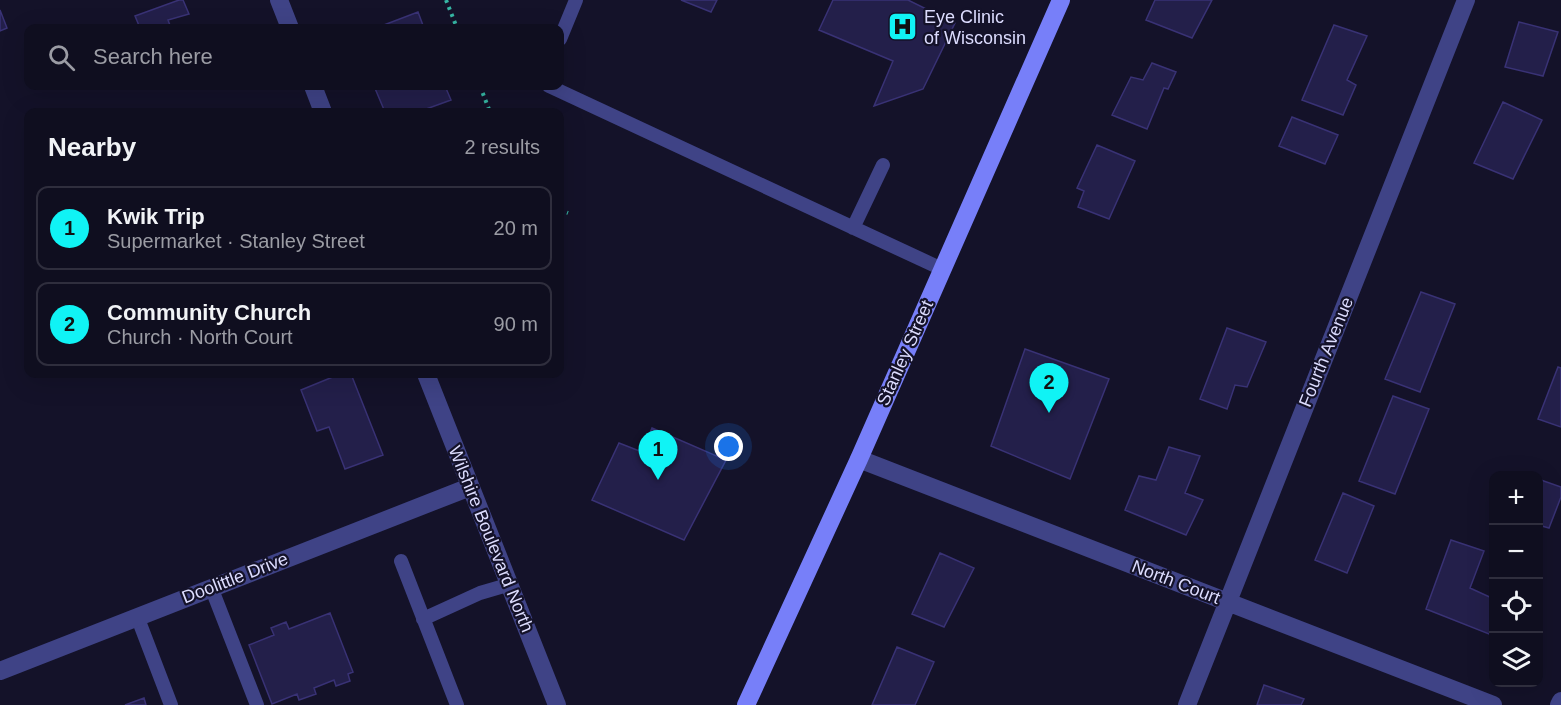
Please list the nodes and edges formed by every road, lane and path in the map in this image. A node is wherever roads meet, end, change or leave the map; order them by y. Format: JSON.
{"nodes":[{"id":1,"x":279,"y":0,"type":"edge"},
{"id":2,"x":446,"y":0,"type":"edge"},
{"id":3,"x":576,"y":0,"type":"edge"},
{"id":4,"x":1061,"y":0,"type":"edge"},
{"id":5,"x":1466,"y":0,"type":"edge"},
{"id":6,"x":288,"y":24,"type":"edge"},
{"id":7,"x":455,"y":24,"type":"edge"},
{"id":8,"x":564,"y":29,"type":"edge"},
{"id":9,"x":315,"y":90,"type":"edge"},
{"id":10,"x":482,"y":90,"type":"edge"},
{"id":11,"x":558,"y":90,"type":"edge"},
{"id":12,"x":321,"y":108,"type":"edge"},
{"id":13,"x":488,"y":108,"type":"edge"},
{"id":14,"x":883,"y":165,"type":"dead end"},
{"id":15,"x":564,"y":212,"type":"edge"},
{"id":16,"x":568,"y":213,"type":"dead end"},
{"id":17,"x":853,"y":228,"type":"junction"},
{"id":18,"x":942,"y":269,"type":"junction"},
{"id":19,"x":428,"y":378,"type":"edge"},
{"id":20,"x":859,"y":459,"type":"junction"},
{"id":21,"x":470,"y":487,"type":"junction"},
{"id":22,"x":401,"y":561,"type":"dead end"},
{"id":23,"x":511,"y":584,"type":"junction"},
{"id":24,"x":211,"y":587,"type":"junction"},
{"id":25,"x":1227,"y":602,"type":"junction"},
{"id":26,"x":137,"y":616,"type":"junction"},
{"id":27,"x":423,"y":620,"type":"junction"},
{"id":28,"x":0,"y":670,"type":"edge"},
{"id":29,"x":171,"y":705,"type":"edge"},
{"id":30,"x":257,"y":705,"type":"edge"},
{"id":31,"x":457,"y":705,"type":"edge"},
{"id":32,"x":556,"y":705,"type":"edge"},
{"id":33,"x":746,"y":705,"type":"edge"},
{"id":34,"x":1187,"y":705,"type":"edge"},
{"id":35,"x":1493,"y":705,"type":"edge"}],
"edges":[{"from":1,"to":6,"type":"street"},
{"from":2,"to":7,"type":"path"},
{"from":3,"to":8,"type":"lane"},
{"from":4,"to":18,"type":"street","name":"Stanley Street"},
{"from":5,"to":25,"type":"street","name":"Fourth Avenue"},
{"from":9,"to":12,"type":"street"},
{"from":10,"to":13,"type":"path"},
{"from":11,"to":17,"type":"lane"},
{"from":14,"to":17,"type":"lane"},
{"from":15,"to":16,"type":"path"},
{"from":17,"to":18,"type":"lane"},
{"from":18,"to":20,"type":"street","name":"Stanley Street"},
{"from":19,"to":21,"type":"street","name":"Wilshire Boulevard North"},
{"from":20,"to":25,"type":"street","name":"North Court"},
{"from":20,"to":33,"type":"street","name":"Stanley Street"},
{"from":21,"to":23,"type":"street","name":"Wilshire Boulevard North"},
{"from":21,"to":24,"type":"street","name":"Doolittle Drive"},
{"from":22,"to":27,"type":"lane"},
{"from":23,"to":27,"type":"lane"},
{"from":23,"to":32,"type":"street","name":"Wilshire Boulevard North"},
{"from":24,"to":26,"type":"street","name":"Doolittle Drive"},
{"from":24,"to":30,"type":"lane"},
{"from":25,"to":34,"type":"street","name":"Fourth Avenue"},
{"from":25,"to":35,"type":"street","name":"North Court"},
{"from":26,"to":28,"type":"street","name":"Doolittle Drive"},
{"from":26,"to":29,"type":"lane"},
{"from":27,"to":31,"type":"lane"}]}
